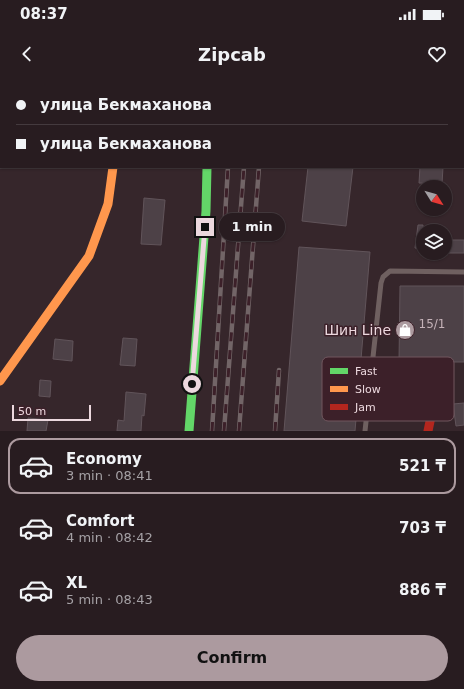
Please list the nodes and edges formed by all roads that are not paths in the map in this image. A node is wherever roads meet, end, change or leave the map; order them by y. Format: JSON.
{"nodes":[{"id":1,"x":113,"y":168,"type":"edge"},
{"id":2,"x":207,"y":168,"type":"edge"},
{"id":3,"x":464,"y":272,"type":"edge"},
{"id":4,"x":372,"y":357,"type":"edge"},
{"id":5,"x":0,"y":381,"type":"edge"},
{"id":6,"x":365,"y":421,"type":"edge"},
{"id":7,"x":430,"y":421,"type":"edge"},
{"id":8,"x":188,"y":431,"type":"edge"},
{"id":9,"x":364,"y":431,"type":"edge"},
{"id":10,"x":428,"y":431,"type":"edge"}],
"edges":[{"from":1,"to":5,"type":"street"},
{"from":2,"to":8,"type":"street"},
{"from":3,"to":4,"type":"lane"},
{"from":6,"to":9,"type":"lane"},
{"from":7,"to":10,"type":"street"}]}
